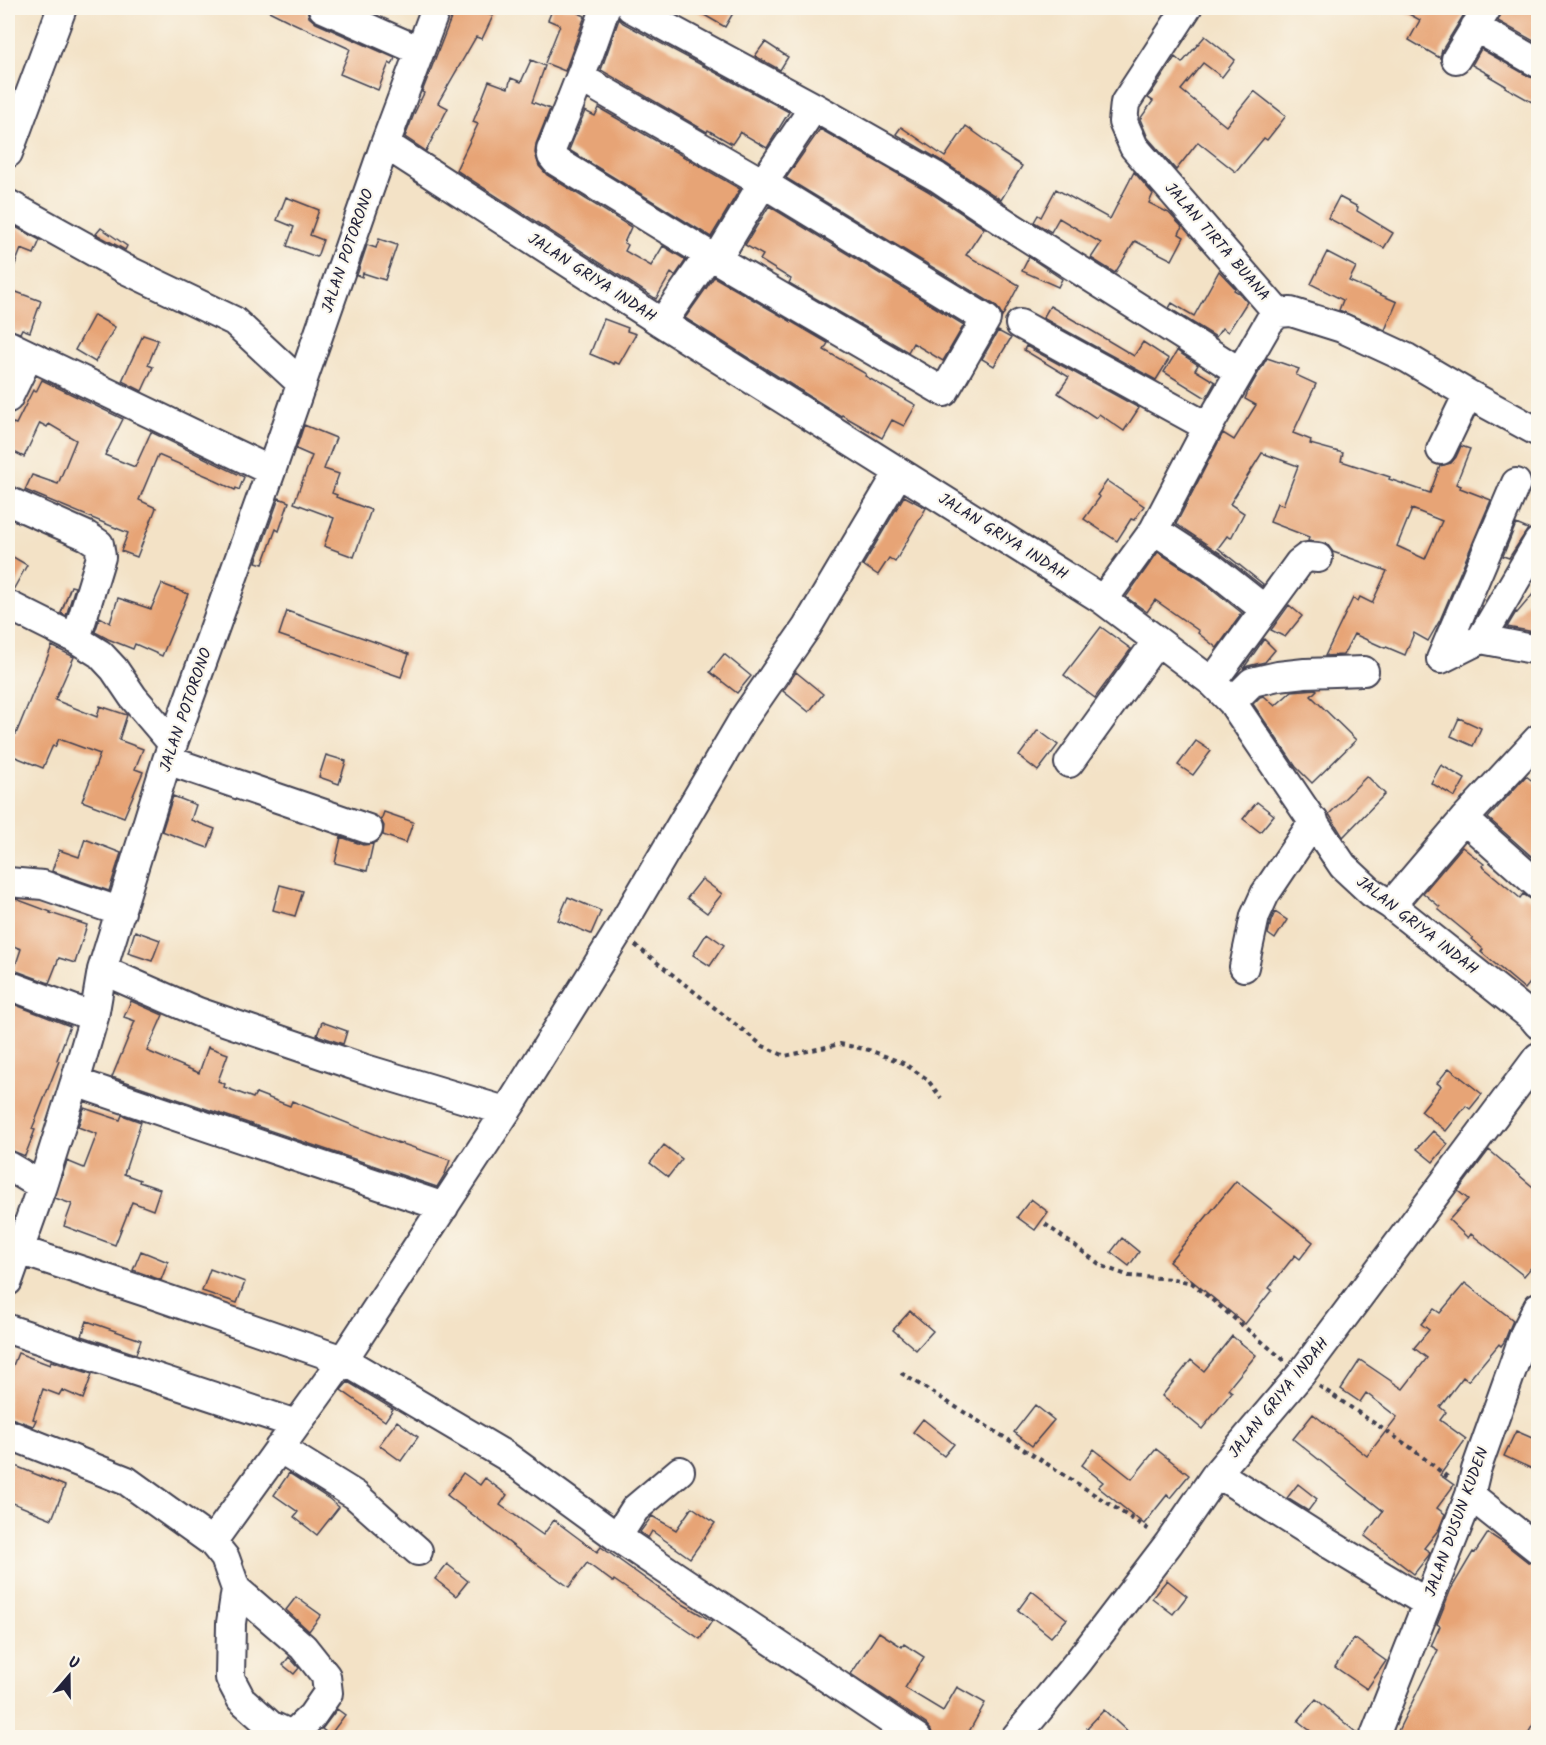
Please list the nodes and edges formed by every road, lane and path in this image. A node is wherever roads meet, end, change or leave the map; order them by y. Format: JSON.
{"nodes":[{"id":1,"x":62,"y":8,"type":"edge"},
{"id":2,"x":323,"y":8,"type":"edge"},
{"id":3,"x":436,"y":8,"type":"edge"},
{"id":4,"x":605,"y":8,"type":"edge"},
{"id":5,"x":631,"y":8,"type":"edge"},
{"id":6,"x":1187,"y":8,"type":"edge"},
{"id":7,"x":1481,"y":17,"type":"edge"},
{"id":8,"x":420,"y":51,"type":"junction"},
{"id":9,"x":1456,"y":59,"type":"dead end"},
{"id":10,"x":1539,"y":63,"type":"edge"},
{"id":11,"x":581,"y":78,"type":"junction"},
{"id":12,"x":814,"y":107,"type":"junction"},
{"id":13,"x":385,"y":144,"type":"junction"},
{"id":14,"x":8,"y":153,"type":"edge"},
{"id":15,"x":764,"y":183,"type":"junction"},
{"id":16,"x":8,"y":204,"type":"edge"},
{"id":17,"x":713,"y":257,"type":"junction"},
{"id":18,"x":1278,"y":313,"type":"junction"},
{"id":19,"x":662,"y":323,"type":"junction"},
{"id":20,"x":1020,"y":324,"type":"dead end"},
{"id":21,"x":18,"y":350,"type":"edge"},
{"id":22,"x":1240,"y":372,"type":"junction"},
{"id":23,"x":302,"y":384,"type":"junction"},
{"id":24,"x":1468,"y":394,"type":"junction"},
{"id":25,"x":8,"y":398,"type":"edge"},
{"id":26,"x":1208,"y":427,"type":"junction"},
{"id":27,"x":1539,"y":432,"type":"edge"},
{"id":28,"x":1441,"y":450,"type":"dead end"},
{"id":29,"x":271,"y":471,"type":"junction"},
{"id":30,"x":899,"y":472,"type":"junction"},
{"id":31,"x":1516,"y":483,"type":"dead end"},
{"id":32,"x":8,"y":501,"type":"edge"},
{"id":33,"x":1154,"y":530,"type":"junction"},
{"id":34,"x":1539,"y":542,"type":"edge"},
{"id":35,"x":1318,"y":558,"type":"dead end"},
{"id":36,"x":1103,"y":600,"type":"junction"},
{"id":37,"x":8,"y":605,"type":"edge"},
{"id":38,"x":1264,"y":609,"type":"junction"},
{"id":39,"x":76,"y":639,"type":"junction"},
{"id":40,"x":1481,"y":639,"type":"junction"},
{"id":41,"x":1156,"y":641,"type":"junction"},
{"id":42,"x":1539,"y":650,"type":"edge"},
{"id":43,"x":1364,"y":671,"type":"dead end"},
{"id":44,"x":1212,"y":682,"type":"junction"},
{"id":45,"x":1232,"y":702,"type":"junction"},
{"id":46,"x":170,"y":752,"type":"junction"},
{"id":47,"x":1533,"y":757,"type":"edge"},
{"id":48,"x":1069,"y":763,"type":"dead end"},
{"id":49,"x":1464,"y":819,"type":"junction"},
{"id":50,"x":1314,"y":821,"type":"junction"},
{"id":51,"x":368,"y":829,"type":"dead end"},
{"id":52,"x":8,"y":882,"type":"edge"},
{"id":53,"x":1539,"y":885,"type":"edge"},
{"id":54,"x":1391,"y":905,"type":"junction"},
{"id":55,"x":121,"y":912,"type":"junction"},
{"id":56,"x":618,"y":932,"type":"junction"},
{"id":57,"x":1244,"y":967,"type":"dead end"},
{"id":58,"x":102,"y":970,"type":"junction"},
{"id":59,"x":8,"y":985,"type":"edge"},
{"id":60,"x":94,"y":1017,"type":"junction"},
{"id":61,"x":1537,"y":1018,"type":"edge"},
{"id":62,"x":1539,"y":1057,"type":"edge"},
{"id":63,"x":75,"y":1083,"type":"junction"},
{"id":64,"x":941,"y":1098,"type":"dead end"},
{"id":65,"x":505,"y":1111,"type":"junction"},
{"id":66,"x":8,"y":1166,"type":"edge"},
{"id":67,"x":42,"y":1186,"type":"junction"},
{"id":68,"x":444,"y":1207,"type":"junction"},
{"id":69,"x":1045,"y":1224,"type":"dead end"},
{"id":70,"x":19,"y":1250,"type":"junction"},
{"id":71,"x":8,"y":1281,"type":"edge"},
{"id":72,"x":1539,"y":1307,"type":"edge"},
{"id":73,"x":8,"y":1329,"type":"edge"},
{"id":74,"x":343,"y":1360,"type":"junction"},
{"id":75,"x":901,"y":1373,"type":"dead end"},
{"id":76,"x":1301,"y":1374,"type":"junction"},
{"id":77,"x":296,"y":1424,"type":"junction"},
{"id":78,"x":8,"y":1434,"type":"edge"},
{"id":79,"x":279,"y":1448,"type":"junction"},
{"id":80,"x":680,"y":1471,"type":"dead end"},
{"id":81,"x":1217,"y":1473,"type":"junction"},
{"id":82,"x":1470,"y":1495,"type":"junction"},
{"id":83,"x":617,"y":1537,"type":"junction"},
{"id":84,"x":212,"y":1542,"type":"junction"},
{"id":85,"x":1169,"y":1543,"type":"junction"},
{"id":86,"x":1538,"y":1547,"type":"edge"},
{"id":87,"x":418,"y":1551,"type":"dead end"},
{"id":88,"x":236,"y":1589,"type":"junction"},
{"id":89,"x":1427,"y":1603,"type":"junction"},
{"id":90,"x":917,"y":1737,"type":"edge"},
{"id":91,"x":1015,"y":1737,"type":"edge"},
{"id":92,"x":1374,"y":1737,"type":"edge"}],
"edges":[{"from":1,"to":14,"type":"street"},
{"from":2,"to":8,"type":"street"},
{"from":3,"to":8,"type":"street","name":"JALAN POTORONO"},
{"from":4,"to":11,"type":"street"},
{"from":5,"to":12,"type":"street"},
{"from":6,"to":18,"type":"street","name":"JALAN TIRTA BUANA"},
{"from":7,"to":9,"type":"street"},
{"from":7,"to":10,"type":"street"},
{"from":8,"to":13,"type":"street","name":"JALAN POTORONO"},
{"from":11,"to":15,"type":"street"},
{"from":11,"to":17,"type":"street"},
{"from":12,"to":15,"type":"street"},
{"from":12,"to":22,"type":"street"},
{"from":13,"to":19,"type":"street","name":"JALAN GRIYA INDAH"},
{"from":13,"to":23,"type":"street","name":"JALAN POTORONO"},
{"from":15,"to":17,"type":"street"},
{"from":15,"to":17,"type":"street"},
{"from":16,"to":23,"type":"street"},
{"from":17,"to":19,"type":"street"},
{"from":18,"to":22,"type":"street","name":"JALAN TIRTA BUANA"},
{"from":18,"to":24,"type":"street"},
{"from":19,"to":30,"type":"street","name":"JALAN GRIYA INDAH"},
{"from":20,"to":26,"type":"street"},
{"from":21,"to":25,"type":"street"},
{"from":21,"to":29,"type":"street"},
{"from":22,"to":26,"type":"street","name":"JALAN TIRTA BUANA"},
{"from":23,"to":29,"type":"street","name":"JALAN POTORONO"},
{"from":24,"to":27,"type":"street"},
{"from":24,"to":28,"type":"street"},
{"from":26,"to":33,"type":"street","name":"JALAN TIRTA BUANA"},
{"from":29,"to":46,"type":"street","name":"JALAN POTORONO"},
{"from":30,"to":36,"type":"street","name":"JALAN GRIYA INDAH"},
{"from":30,"to":56,"type":"street"},
{"from":31,"to":40,"type":"street"},
{"from":32,"to":39,"type":"street"},
{"from":33,"to":36,"type":"street","name":"JALAN TIRTA BUANA"},
{"from":33,"to":38,"type":"street"},
{"from":34,"to":40,"type":"street"},
{"from":35,"to":38,"type":"street"},
{"from":36,"to":41,"type":"street","name":"JALAN GRIYA INDAH"},
{"from":37,"to":39,"type":"street"},
{"from":38,"to":44,"type":"street"},
{"from":39,"to":46,"type":"street"},
{"from":40,"to":42,"type":"street"},
{"from":41,"to":44,"type":"street","name":"JALAN GRIYA INDAH"},
{"from":41,"to":48,"type":"street"},
{"from":43,"to":45,"type":"street"},
{"from":44,"to":45,"type":"street","name":"JALAN GRIYA INDAH"},
{"from":45,"to":50,"type":"street","name":"JALAN GRIYA INDAH"},
{"from":46,"to":51,"type":"street"},
{"from":46,"to":55,"type":"street","name":"JALAN POTORONO"},
{"from":47,"to":49,"type":"street"},
{"from":49,"to":53,"type":"street"},
{"from":49,"to":54,"type":"street"},
{"from":50,"to":54,"type":"street","name":"JALAN GRIYA INDAH"},
{"from":50,"to":57,"type":"street"},
{"from":52,"to":55,"type":"street"},
{"from":54,"to":61,"type":"street","name":"JALAN GRIYA INDAH"},
{"from":55,"to":58,"type":"street","name":"JALAN POTORONO"},
{"from":56,"to":64,"type":"path"},
{"from":56,"to":65,"type":"street"},
{"from":58,"to":60,"type":"street","name":"JALAN POTORONO"},
{"from":58,"to":65,"type":"street"},
{"from":59,"to":60,"type":"street"},
{"from":60,"to":63,"type":"street","name":"JALAN POTORONO"},
{"from":62,"to":76,"type":"street","name":"JALAN GRIYA INDAH"},
{"from":63,"to":67,"type":"street","name":"JALAN POTORONO"},
{"from":63,"to":68,"type":"street"},
{"from":65,"to":68,"type":"street"},
{"from":66,"to":67,"type":"street"},
{"from":67,"to":70,"type":"street","name":"JALAN POTORONO"},
{"from":68,"to":74,"type":"street"},
{"from":69,"to":76,"type":"path"},
{"from":70,"to":71,"type":"street","name":"JALAN POTORONO"},
{"from":70,"to":74,"type":"street"},
{"from":72,"to":82,"type":"street","name":"JALAN DUSUN KUDEN"},
{"from":73,"to":77,"type":"street"},
{"from":74,"to":77,"type":"street"},
{"from":74,"to":83,"type":"street"},
{"from":75,"to":85,"type":"path"},
{"from":76,"to":81,"type":"street","name":"JALAN GRIYA INDAH"},
{"from":76,"to":82,"type":"path"},
{"from":77,"to":79,"type":"street"},
{"from":78,"to":84,"type":"street"},
{"from":79,"to":84,"type":"street"},
{"from":79,"to":87,"type":"street"},
{"from":80,"to":83,"type":"street"},
{"from":81,"to":85,"type":"street","name":"JALAN GRIYA INDAH"},
{"from":81,"to":89,"type":"street"},
{"from":82,"to":86,"type":"street"},
{"from":82,"to":89,"type":"street","name":"JALAN DUSUN KUDEN"},
{"from":83,"to":90,"type":"street"},
{"from":84,"to":88,"type":"street"},
{"from":85,"to":91,"type":"street","name":"JALAN GRIYA INDAH"},
{"from":88,"to":88,"type":"street"},
{"from":89,"to":92,"type":"street","name":"JALAN DUSUN KUDEN"}]}
